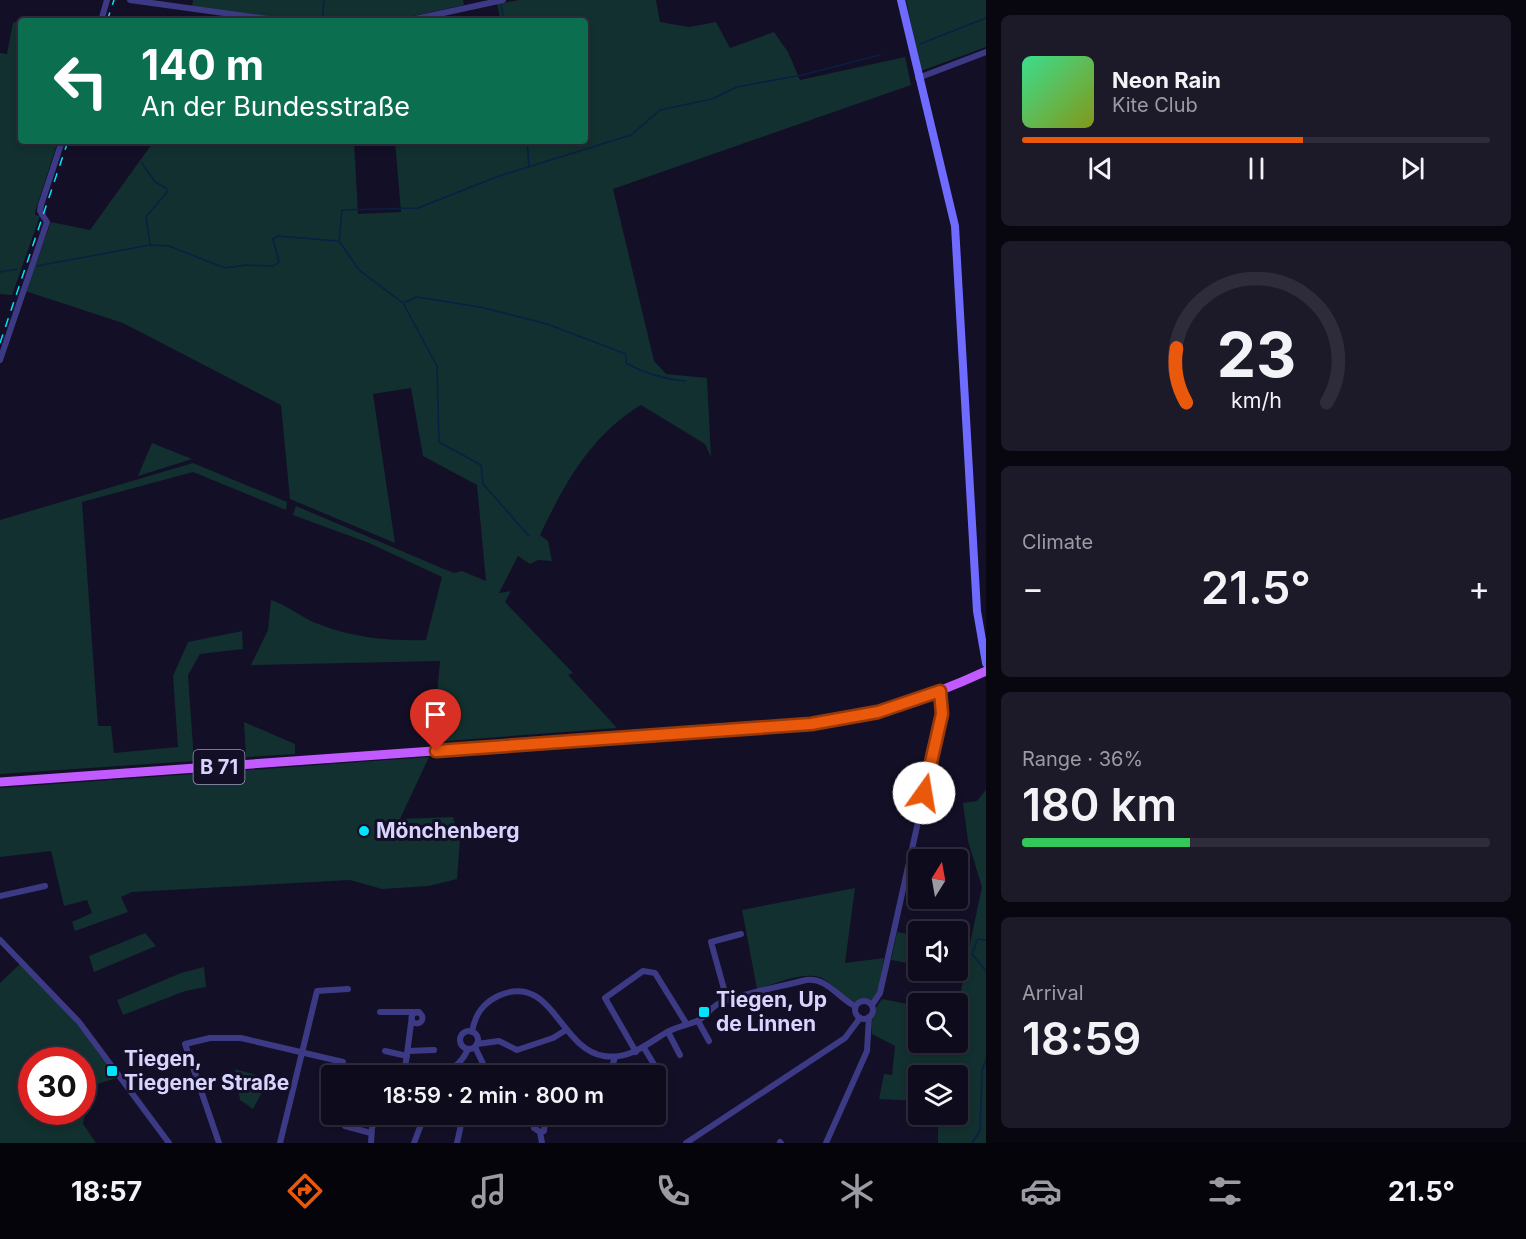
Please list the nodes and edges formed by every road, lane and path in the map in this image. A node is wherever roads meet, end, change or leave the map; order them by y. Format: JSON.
{"nodes":[{"id":1,"x":107,"y":0,"type":"edge"},
{"id":2,"x":130,"y":0,"type":"edge"},
{"id":3,"x":503,"y":0,"type":"edge"},
{"id":4,"x":901,"y":0,"type":"edge"},
{"id":5,"x":101,"y":18,"type":"edge"},
{"id":6,"x":260,"y":18,"type":"edge"},
{"id":7,"x":420,"y":18,"type":"edge"},
{"id":8,"x":986,"y":52,"type":"edge"},
{"id":9,"x":918,"y":78,"type":"junction"},
{"id":10,"x":61,"y":144,"type":"edge"},
{"id":11,"x":0,"y":360,"type":"edge"},
{"id":12,"x":982,"y":632,"type":"edge"},
{"id":13,"x":986,"y":663,"type":"edge"},
{"id":14,"x":986,"y":671,"type":"edge"},
{"id":15,"x":940,"y":691,"type":"junction"},
{"id":16,"x":0,"y":782,"type":"edge"},
{"id":17,"x":45,"y":886,"type":"dead end"},
{"id":18,"x":0,"y":896,"type":"edge"},
{"id":19,"x":741,"y":934,"type":"dead end"},
{"id":20,"x":0,"y":940,"type":"edge"},
{"id":21,"x":348,"y":989,"type":"dead end"},
{"id":22,"x":727,"y":1000,"type":"junction"},
{"id":23,"x":872,"y":1005,"type":"junction"},
{"id":24,"x":855,"y":1006,"type":"junction"},
{"id":25,"x":380,"y":1012,"type":"dead end"},
{"id":26,"x":869,"y":1017,"type":"junction"},
{"id":27,"x":860,"y":1018,"type":"junction"},
{"id":28,"x":698,"y":1021,"type":"junction"},
{"id":29,"x":686,"y":1023,"type":"junction"},
{"id":30,"x":566,"y":1030,"type":"junction"},
{"id":31,"x":472,"y":1032,"type":"junction"},
{"id":32,"x":668,"y":1032,"type":"junction"},
{"id":33,"x":710,"y":1041,"type":"dead end"},
{"id":34,"x":473,"y":1047,"type":"junction"},
{"id":35,"x":644,"y":1048,"type":"junction"},
{"id":36,"x":434,"y":1050,"type":"dead end"},
{"id":37,"x":385,"y":1051,"type":"dead end"},
{"id":38,"x":636,"y":1052,"type":"junction"},
{"id":39,"x":302,"y":1053,"type":"junction"},
{"id":40,"x":408,"y":1054,"type":"junction"},
{"id":41,"x":680,"y":1055,"type":"dead end"},
{"id":42,"x":615,"y":1058,"type":"junction"},
{"id":43,"x":343,"y":1062,"type":"dead end"},
{"id":44,"x":406,"y":1065,"type":"edge"},
{"id":45,"x":458,"y":1065,"type":"edge"},
{"id":46,"x":484,"y":1065,"type":"edge"},
{"id":47,"x":613,"y":1065,"type":"edge"},
{"id":48,"x":654,"y":1065,"type":"edge"},
{"id":49,"x":374,"y":1125,"type":"edge"},
{"id":50,"x":421,"y":1125,"type":"edge"},
{"id":51,"x":461,"y":1125,"type":"edge"},
{"id":52,"x":534,"y":1125,"type":"edge"},
{"id":53,"x":545,"y":1125,"type":"edge"},
{"id":54,"x":345,"y":1126,"type":"dead end"},
{"id":55,"x":540,"y":1132,"type":"junction"},
{"id":56,"x":371,"y":1133,"type":"junction"},
{"id":57,"x":169,"y":1143,"type":"edge"},
{"id":58,"x":219,"y":1143,"type":"edge"},
{"id":59,"x":280,"y":1143,"type":"edge"},
{"id":60,"x":372,"y":1143,"type":"edge"},
{"id":61,"x":414,"y":1143,"type":"edge"},
{"id":62,"x":457,"y":1143,"type":"edge"},
{"id":63,"x":542,"y":1143,"type":"edge"},
{"id":64,"x":686,"y":1143,"type":"edge"},
{"id":65,"x":826,"y":1143,"type":"edge"}],
"edges":[{"from":1,"to":5,"type":"street"},
{"from":2,"to":6,"type":"street"},
{"from":3,"to":7,"type":"street"},
{"from":4,"to":9,"type":"main road"},
{"from":8,"to":9,"type":"street"},
{"from":9,"to":12,"type":"main road"},
{"from":10,"to":11,"type":"street"},
{"from":12,"to":13,"type":"main road"},
{"from":14,"to":15,"type":"main road","number":"B 71"},
{"from":15,"to":16,"type":"main road","number":"B 71"},
{"from":15,"to":23,"type":"street"},
{"from":17,"to":18,"type":"street"},
{"from":19,"to":22,"type":"street"},
{"from":20,"to":57,"type":"street"},
{"from":21,"to":39,"type":"street"},
{"from":22,"to":24,"type":"street"},
{"from":22,"to":28,"type":"street"},
{"from":23,"to":24,"type":"street"},
{"from":23,"to":26,"type":"street"},
{"from":24,"to":27,"type":"street"},
{"from":25,"to":40,"type":"street"},
{"from":26,"to":27,"type":"street"},
{"from":26,"to":65,"type":"street"},
{"from":27,"to":64,"type":"street"},
{"from":28,"to":29,"type":"street"},
{"from":28,"to":33,"type":"street"},
{"from":29,"to":32,"type":"street"},
{"from":29,"to":38,"type":"street"},
{"from":30,"to":31,"type":"street"},
{"from":30,"to":34,"type":"street"},
{"from":30,"to":42,"type":"street"},
{"from":31,"to":34,"type":"street"},
{"from":31,"to":34,"type":"street"},
{"from":32,"to":35,"type":"street"},
{"from":32,"to":41,"type":"street"},
{"from":34,"to":45,"type":"street"},
{"from":34,"to":46,"type":"street"},
{"from":35,"to":38,"type":"street"},
{"from":35,"to":48,"type":"street"},
{"from":36,"to":40,"type":"street"},
{"from":37,"to":40,"type":"street"},
{"from":38,"to":42,"type":"street"},
{"from":39,"to":43,"type":"street"},
{"from":39,"to":58,"type":"street"},
{"from":39,"to":59,"type":"street"},
{"from":40,"to":44,"type":"street"},
{"from":42,"to":47,"type":"street"},
{"from":49,"to":56,"type":"street"},
{"from":50,"to":61,"type":"street"},
{"from":51,"to":62,"type":"street"},
{"from":52,"to":55,"type":"street"},
{"from":53,"to":55,"type":"street"},
{"from":54,"to":56,"type":"street"},
{"from":55,"to":63,"type":"street"},
{"from":56,"to":60,"type":"street"}]}
